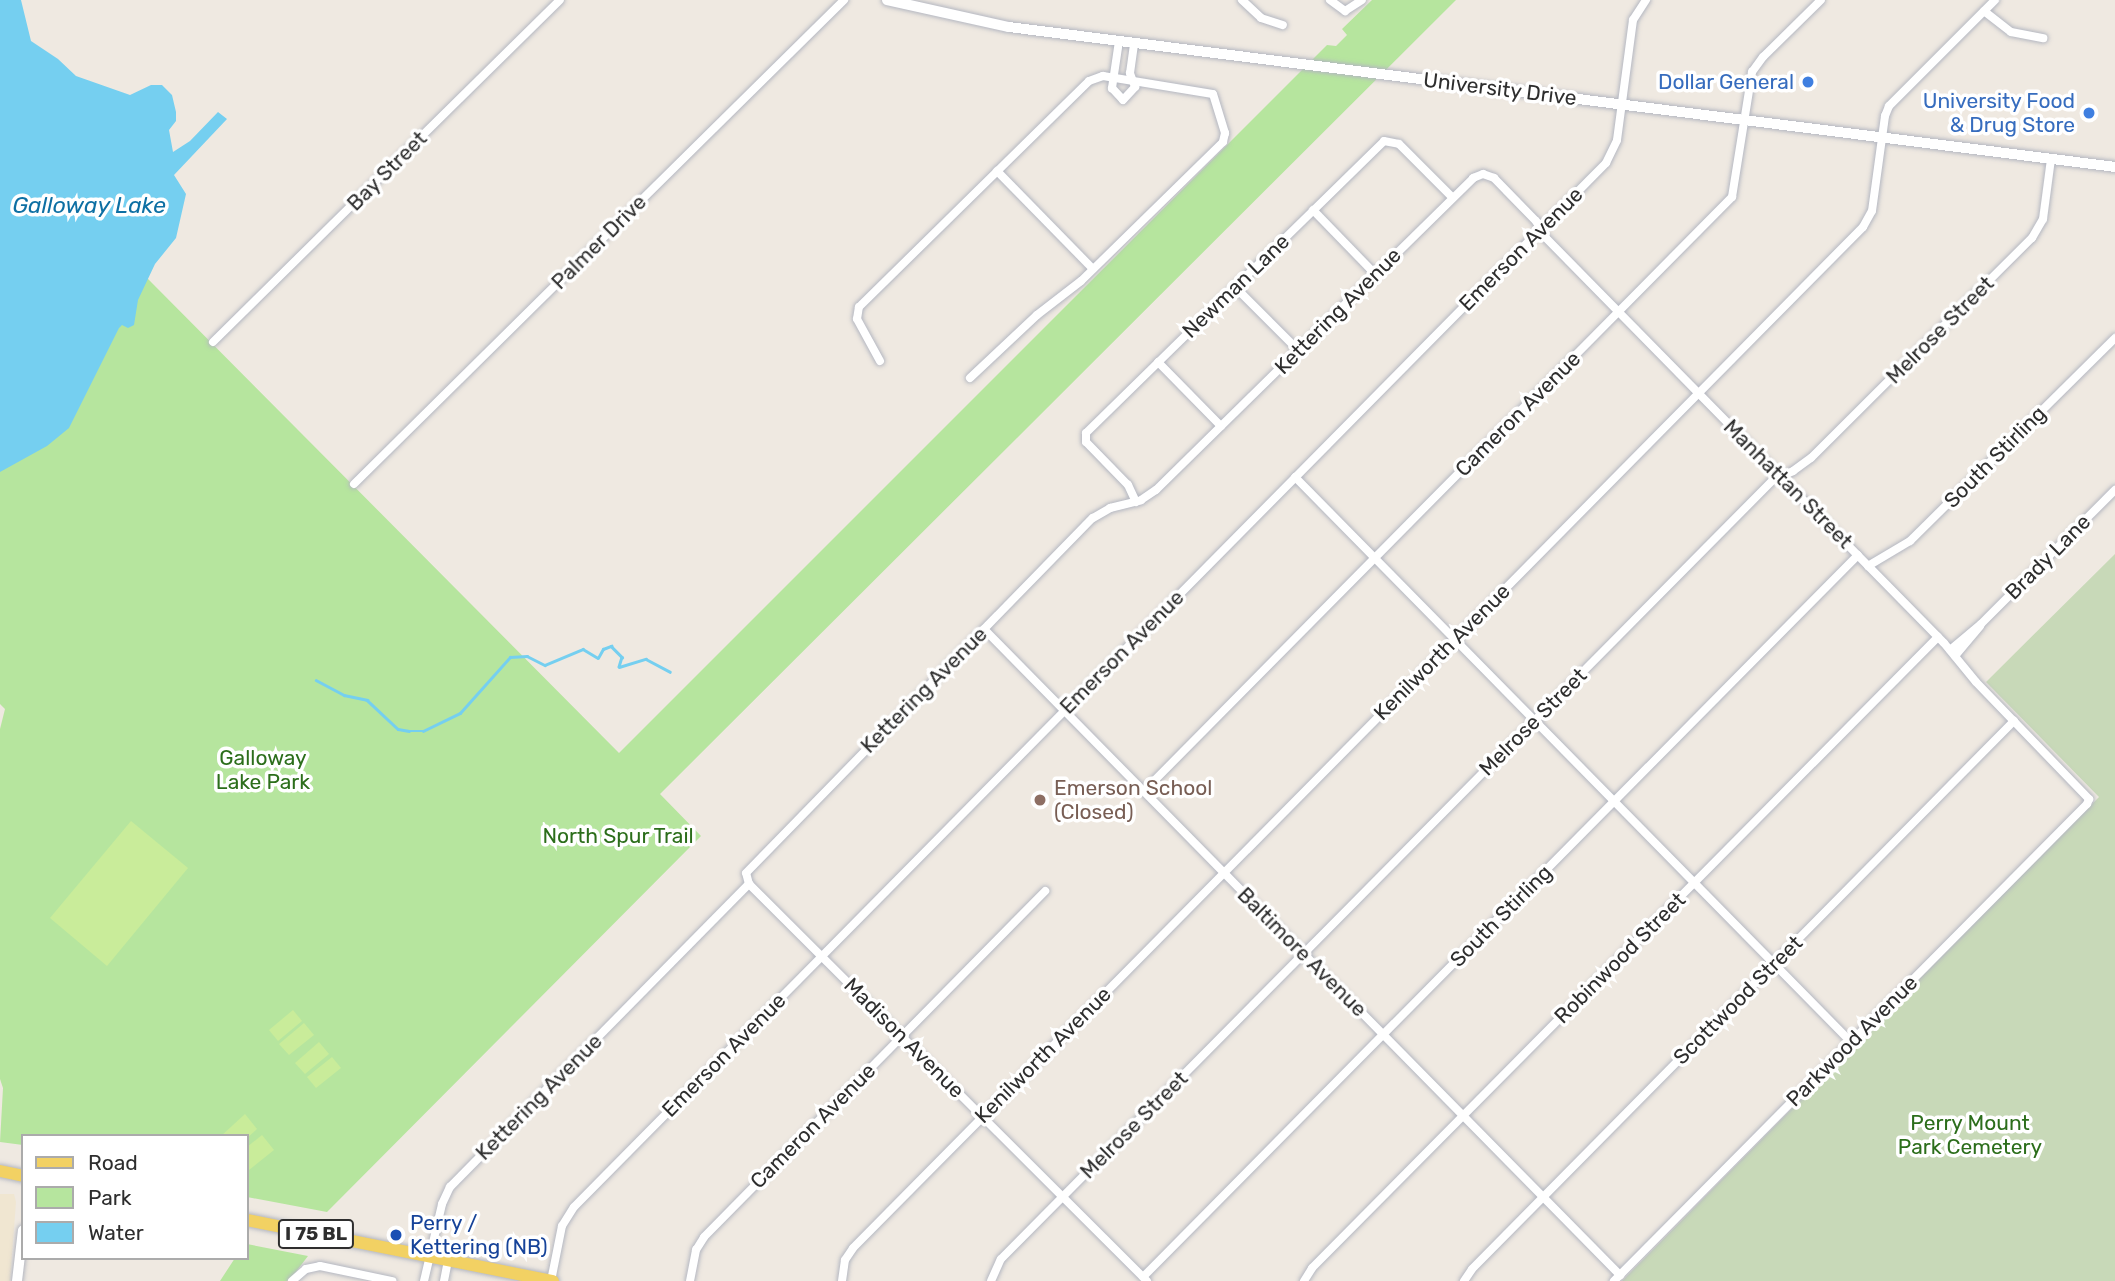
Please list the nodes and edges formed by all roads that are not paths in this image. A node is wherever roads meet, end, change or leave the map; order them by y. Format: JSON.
{"nodes":[{"id":1,"x":560,"y":0,"type":"edge"},
{"id":2,"x":844,"y":0,"type":"edge"},
{"id":3,"x":887,"y":0,"type":"edge"},
{"id":4,"x":1242,"y":0,"type":"edge"},
{"id":5,"x":1329,"y":0,"type":"edge"},
{"id":6,"x":1362,"y":0,"type":"edge"},
{"id":7,"x":1646,"y":0,"type":"edge"},
{"id":8,"x":1821,"y":0,"type":"edge"},
{"id":9,"x":1995,"y":0,"type":"edge"},
{"id":10,"x":1984,"y":11,"type":"junction"},
{"id":11,"x":1283,"y":25,"type":"dead end"},
{"id":12,"x":2043,"y":38,"type":"dead end"},
{"id":13,"x":1119,"y":41,"type":"junction"},
{"id":14,"x":1135,"y":43,"type":"junction"},
{"id":15,"x":1114,"y":78,"type":"junction"},
{"id":16,"x":1133,"y":81,"type":"junction"},
{"id":17,"x":1622,"y":104,"type":"junction"},
{"id":18,"x":1744,"y":119,"type":"junction"},
{"id":19,"x":1882,"y":137,"type":"junction"},
{"id":20,"x":2051,"y":159,"type":"junction"},
{"id":21,"x":2115,"y":167,"type":"edge"},
{"id":22,"x":997,"y":171,"type":"junction"},
{"id":23,"x":1483,"y":174,"type":"joint"},
{"id":24,"x":1453,"y":198,"type":"junction"},
{"id":25,"x":1313,"y":210,"type":"junction"},
{"id":26,"x":1541,"y":229,"type":"junction"},
{"id":27,"x":1093,"y":269,"type":"junction"},
{"id":28,"x":1376,"y":274,"type":"junction"},
{"id":29,"x":1235,"y":287,"type":"junction"},
{"id":30,"x":1619,"y":312,"type":"junction"},
{"id":31,"x":2115,"y":338,"type":"edge"},
{"id":32,"x":213,"y":342,"type":"dead end"},
{"id":33,"x":1298,"y":350,"type":"junction"},
{"id":34,"x":880,"y":360,"type":"dead end"},
{"id":35,"x":1158,"y":362,"type":"junction"},
{"id":36,"x":970,"y":378,"type":"dead end"},
{"id":37,"x":1699,"y":393,"type":"junction"},
{"id":38,"x":1221,"y":426,"type":"junction"},
{"id":39,"x":1295,"y":477,"type":"junction"},
{"id":40,"x":1781,"y":477,"type":"junction"},
{"id":41,"x":354,"y":484,"type":"dead end"},
{"id":42,"x":2115,"y":489,"type":"edge"},
{"id":43,"x":1136,"y":502,"type":"junction"},
{"id":44,"x":1858,"y":555,"type":"junction"},
{"id":45,"x":1375,"y":558,"type":"junction"},
{"id":46,"x":1868,"y":566,"type":"junction"},
{"id":47,"x":984,"y":629,"type":"junction"},
{"id":48,"x":1938,"y":636,"type":"junction"},
{"id":49,"x":1455,"y":639,"type":"junction"},
{"id":50,"x":1952,"y":653,"type":"junction"},
{"id":51,"x":1065,"y":710,"type":"junction"},
{"id":52,"x":1534,"y":720,"type":"junction"},
{"id":53,"x":2014,"y":721,"type":"junction"},
{"id":54,"x":1144,"y":791,"type":"junction"},
{"id":55,"x":2089,"y":800,"type":"joint"},
{"id":56,"x":1614,"y":802,"type":"junction"},
{"id":57,"x":1224,"y":872,"type":"junction"},
{"id":58,"x":1694,"y":883,"type":"junction"},
{"id":59,"x":749,"y":884,"type":"junction"},
{"id":60,"x":1045,"y":891,"type":"dead end"},
{"id":61,"x":1304,"y":953,"type":"junction"},
{"id":62,"x":822,"y":956,"type":"junction"},
{"id":63,"x":1774,"y":964,"type":"junction"},
{"id":64,"x":1384,"y":1034,"type":"junction"},
{"id":65,"x":902,"y":1036,"type":"junction"},
{"id":66,"x":1851,"y":1042,"type":"junction"},
{"id":67,"x":1463,"y":1115,"type":"junction"},
{"id":68,"x":983,"y":1116,"type":"junction"},
{"id":69,"x":0,"y":1171,"type":"edge"},
{"id":70,"x":21,"y":1176,"type":"edge"},
{"id":71,"x":1543,"y":1196,"type":"junction"},
{"id":72,"x":1063,"y":1197,"type":"junction"},
{"id":73,"x":248,"y":1220,"type":"edge"},
{"id":74,"x":21,"y":1245,"type":"edge"},
{"id":75,"x":430,"y":1257,"type":"junction"},
{"id":76,"x":448,"y":1261,"type":"junction"},
{"id":77,"x":1617,"y":1278,"type":"edge"},
{"id":78,"x":1145,"y":1279,"type":"edge"},
{"id":79,"x":16,"y":1281,"type":"edge"},
{"id":80,"x":292,"y":1281,"type":"edge"},
{"id":81,"x":392,"y":1281,"type":"edge"},
{"id":82,"x":424,"y":1281,"type":"edge"},
{"id":83,"x":444,"y":1281,"type":"edge"},
{"id":84,"x":552,"y":1281,"type":"edge"},
{"id":85,"x":690,"y":1281,"type":"edge"},
{"id":86,"x":842,"y":1281,"type":"edge"},
{"id":87,"x":991,"y":1281,"type":"edge"},
{"id":88,"x":1304,"y":1281,"type":"edge"},
{"id":89,"x":1464,"y":1281,"type":"edge"}],
"edges":[{"from":1,"to":32,"type":"street","name":"Bay Street"},
{"from":2,"to":41,"type":"street","name":"Palmer Drive"},
{"from":3,"to":13,"type":"main road","name":"University Drive"},
{"from":4,"to":11,"type":"street"},
{"from":5,"to":6,"type":"street"},
{"from":7,"to":17,"type":"street","name":"Emerson Avenue"},
{"from":8,"to":18,"type":"street","name":"Cameron Avenue"},
{"from":9,"to":10,"type":"street","name":"Kenilworth Avenue"},
{"from":10,"to":12,"type":"street"},
{"from":10,"to":19,"type":"street","name":"Kenilworth Avenue"},
{"from":13,"to":14,"type":"main road","name":"University Drive"},
{"from":13,"to":15,"type":"street"},
{"from":14,"to":16,"type":"street"},
{"from":14,"to":17,"type":"main road","name":"University Drive"},
{"from":15,"to":16,"type":"street"},
{"from":15,"to":16,"type":"street"},
{"from":15,"to":22,"type":"street"},
{"from":16,"to":27,"type":"street"},
{"from":17,"to":18,"type":"main road","name":"University Drive"},
{"from":17,"to":26,"type":"street","name":"Emerson Avenue"},
{"from":18,"to":19,"type":"main road","name":"University Drive"},
{"from":18,"to":30,"type":"street","name":"Cameron Avenue"},
{"from":19,"to":20,"type":"main road","name":"University Drive"},
{"from":19,"to":37,"type":"street","name":"Kenilworth Avenue"},
{"from":20,"to":21,"type":"main road","name":"University Drive"},
{"from":20,"to":40,"type":"street","name":"Melrose Street"},
{"from":22,"to":27,"type":"street"},
{"from":22,"to":34,"type":"street"},
{"from":23,"to":24,"type":"street","name":"Kettering Avenue"},
{"from":23,"to":26,"type":"street","name":"Manhattan Street"},
{"from":24,"to":25,"type":"street","name":"Newman Lane"},
{"from":24,"to":28,"type":"street","name":"Kettering Avenue"},
{"from":25,"to":28,"type":"street"},
{"from":25,"to":29,"type":"street","name":"Newman Lane"},
{"from":26,"to":30,"type":"street","name":"Manhattan Street"},
{"from":26,"to":39,"type":"street","name":"Emerson Avenue"},
{"from":27,"to":36,"type":"street"},
{"from":28,"to":33,"type":"street","name":"Kettering Avenue"},
{"from":29,"to":33,"type":"street"},
{"from":29,"to":35,"type":"street","name":"Newman Lane"},
{"from":30,"to":37,"type":"street","name":"Manhattan Street"},
{"from":30,"to":45,"type":"street","name":"Cameron Avenue"},
{"from":31,"to":46,"type":"street","name":"South Stirling"},
{"from":33,"to":38,"type":"street","name":"Kettering Avenue"},
{"from":35,"to":38,"type":"street"},
{"from":35,"to":43,"type":"street","name":"Newman Lane"},
{"from":37,"to":40,"type":"street","name":"Manhattan Street"},
{"from":37,"to":49,"type":"street","name":"Kenilworth Avenue"},
{"from":38,"to":43,"type":"street","name":"Kettering Avenue"},
{"from":39,"to":45,"type":"street"},
{"from":39,"to":51,"type":"street","name":"Emerson Avenue"},
{"from":40,"to":44,"type":"street","name":"Manhattan Street"},
{"from":40,"to":52,"type":"street","name":"Melrose Street"},
{"from":42,"to":50,"type":"street","name":"Brady Lane"},
{"from":43,"to":47,"type":"street","name":"Kettering Avenue"},
{"from":44,"to":46,"type":"street","name":"Manhattan Street"},
{"from":44,"to":56,"type":"street","name":"South Stirling"},
{"from":45,"to":49,"type":"street"},
{"from":45,"to":54,"type":"street","name":"Cameron Avenue"},
{"from":46,"to":48,"type":"street","name":"Manhattan Street"},
{"from":47,"to":51,"type":"street","name":"Baltimore Avenue"},
{"from":47,"to":59,"type":"street","name":"Kettering Avenue"},
{"from":48,"to":50,"type":"street","name":"Manhattan Street"},
{"from":48,"to":58,"type":"street","name":"Robinwood Street"},
{"from":49,"to":52,"type":"street"},
{"from":49,"to":57,"type":"street","name":"Kenilworth Avenue"},
{"from":50,"to":53,"type":"street","name":"Manhattan Street"},
{"from":51,"to":54,"type":"street","name":"Baltimore Avenue"},
{"from":51,"to":62,"type":"street","name":"Emerson Avenue"},
{"from":52,"to":56,"type":"street"},
{"from":52,"to":61,"type":"street","name":"Melrose Street"},
{"from":53,"to":55,"type":"street","name":"Manhattan Street"},
{"from":53,"to":63,"type":"street","name":"Scottwood Street"},
{"from":54,"to":57,"type":"street","name":"Baltimore Avenue"},
{"from":55,"to":66,"type":"street","name":"Parkwood Avenue"},
{"from":56,"to":58,"type":"street"},
{"from":56,"to":64,"type":"street","name":"South Stirling"},
{"from":57,"to":61,"type":"street","name":"Baltimore Avenue"},
{"from":57,"to":68,"type":"street","name":"Kenilworth Avenue"},
{"from":58,"to":63,"type":"street"},
{"from":58,"to":67,"type":"street","name":"Robinwood Street"},
{"from":59,"to":62,"type":"street","name":"Madison Avenue"},
{"from":59,"to":75,"type":"street","name":"Kettering Avenue"},
{"from":60,"to":65,"type":"street","name":"Cameron Avenue"},
{"from":61,"to":64,"type":"street","name":"Baltimore Avenue"},
{"from":61,"to":72,"type":"street","name":"Melrose Street"},
{"from":62,"to":65,"type":"street","name":"Madison Avenue"},
{"from":62,"to":84,"type":"street","name":"Emerson Avenue"},
{"from":63,"to":66,"type":"street"},
{"from":63,"to":71,"type":"street","name":"Scottwood Street"},
{"from":64,"to":67,"type":"street","name":"Baltimore Avenue"},
{"from":64,"to":78,"type":"street","name":"South Stirling"},
{"from":65,"to":68,"type":"street","name":"Madison Avenue"},
{"from":65,"to":85,"type":"street","name":"Cameron Avenue"},
{"from":66,"to":77,"type":"street","name":"Parkwood Avenue"},
{"from":67,"to":71,"type":"street","name":"Baltimore Avenue"},
{"from":67,"to":88,"type":"street","name":"Robinwood Street"},
{"from":68,"to":72,"type":"street","name":"Madison Avenue"},
{"from":68,"to":86,"type":"street","name":"Kenilworth Avenue"},
{"from":69,"to":70,"type":"main road"},
{"from":71,"to":77,"type":"street","name":"Baltimore Avenue"},
{"from":71,"to":89,"type":"street","name":"Scottwood Street"},
{"from":72,"to":78,"type":"street","name":"Madison Avenue"},
{"from":72,"to":87,"type":"street","name":"Melrose Street"},
{"from":73,"to":75,"type":"main road","number":"I 75 BL"},
{"from":74,"to":79,"type":"street"},
{"from":75,"to":76,"type":"main road","number":"I 75 BL"},
{"from":75,"to":82,"type":"street","name":"Kettering Avenue"},
{"from":76,"to":83,"type":"street"},
{"from":76,"to":84,"type":"main road","number":"I 75 BL"},
{"from":80,"to":81,"type":"street"}]}
